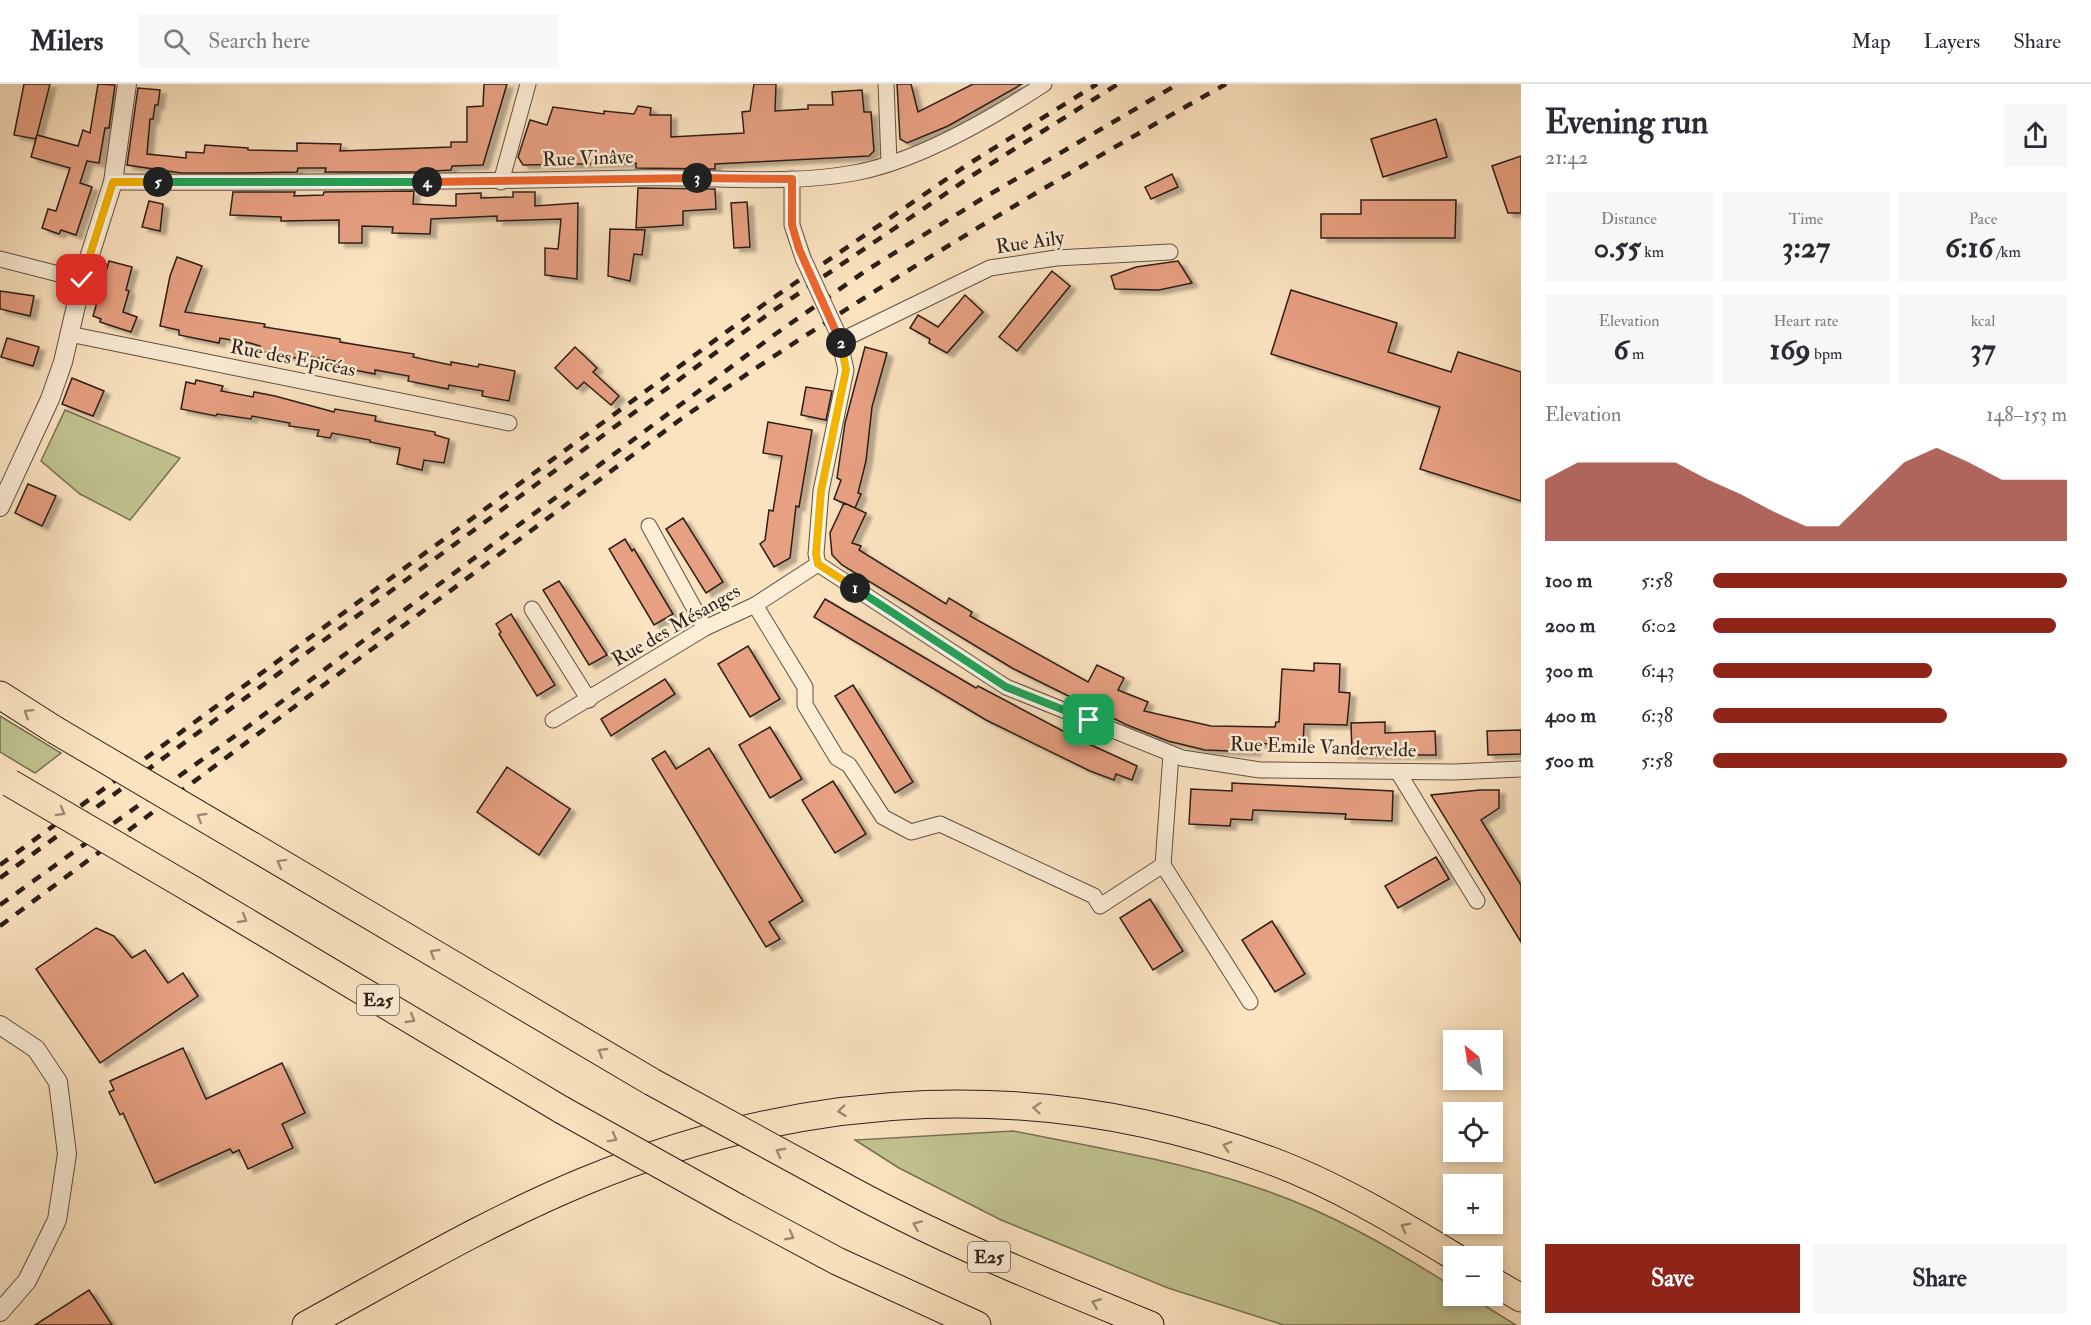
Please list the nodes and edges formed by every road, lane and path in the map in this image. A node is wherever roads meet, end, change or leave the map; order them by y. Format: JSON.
{"nodes":[{"id":1,"x":127,"y":84,"type":"edge"},
{"id":2,"x":528,"y":84,"type":"edge"},
{"id":3,"x":886,"y":84,"type":"edge"},
{"id":4,"x":1044,"y":84,"type":"edge"},
{"id":5,"x":889,"y":162,"type":"junction"},
{"id":6,"x":792,"y":179,"type":"junction"},
{"id":7,"x":113,"y":182,"type":"junction"},
{"id":8,"x":501,"y":182,"type":"junction"},
{"id":9,"x":1170,"y":252,"type":"dead end"},
{"id":10,"x":0,"y":259,"type":"edge"},
{"id":11,"x":82,"y":280,"type":"junction"},
{"id":12,"x":69,"y":334,"type":"junction"},
{"id":13,"x":839,"y":338,"type":"junction"},
{"id":14,"x":509,"y":423,"type":"dead end"},
{"id":15,"x":0,"y":507,"type":"edge"},
{"id":16,"x":649,"y":526,"type":"dead end"},
{"id":17,"x":818,"y":564,"type":"junction"},
{"id":18,"x":754,"y":605,"type":"junction"},
{"id":19,"x":532,"y":609,"type":"dead end"},
{"id":20,"x":705,"y":628,"type":"junction"},
{"id":21,"x":0,"y":695,"type":"edge"},
{"id":22,"x":589,"y":700,"type":"junction"},
{"id":23,"x":553,"y":720,"type":"dead end"},
{"id":24,"x":1171,"y":754,"type":"junction"},
{"id":25,"x":1521,"y":769,"type":"edge"},
{"id":26,"x":1398,"y":772,"type":"junction"},
{"id":27,"x":5,"y":780,"type":"edge"},
{"id":28,"x":1163,"y":865,"type":"junction"},
{"id":29,"x":1476,"y":901,"type":"dead end"},
{"id":30,"x":1250,"y":1002,"type":"dead end"},
{"id":31,"x":0,"y":1025,"type":"edge"},
{"id":32,"x":1443,"y":1250,"type":"edge"},
{"id":33,"x":1503,"y":1287,"type":"edge"},
{"id":34,"x":1521,"y":1298,"type":"edge"},
{"id":35,"x":0,"y":1312,"type":"edge"},
{"id":36,"x":306,"y":1325,"type":"edge"},
{"id":37,"x":976,"y":1325,"type":"edge"},
{"id":38,"x":1150,"y":1325,"type":"edge"}],
"edges":[{"from":1,"to":7,"type":"street"},
{"from":2,"to":8,"type":"street"},
{"from":3,"to":5,"type":"street"},
{"from":4,"to":5,"type":"street","name":"Rue Vinâve"},
{"from":5,"to":6,"type":"street","name":"Rue Vinâve"},
{"from":6,"to":8,"type":"street","name":"Rue Vinâve"},
{"from":6,"to":13,"type":"street","bridge":true},
{"from":7,"to":8,"type":"street","name":"Rue Vinâve"},
{"from":7,"to":11,"type":"street"},
{"from":9,"to":13,"type":"street","name":"Rue Aily"},
{"from":10,"to":11,"type":"street"},
{"from":11,"to":12,"type":"street"},
{"from":12,"to":14,"type":"street","name":"Rue des Epicéas"},
{"from":12,"to":15,"type":"street"},
{"from":13,"to":17,"type":"street"},
{"from":16,"to":20,"type":"street"},
{"from":17,"to":18,"type":"street","name":"Rue des Mésanges"},
{"from":17,"to":24,"type":"street","name":"Rue Emile Vandervelde"},
{"from":18,"to":20,"type":"street","name":"Rue des Mésanges"},
{"from":18,"to":28,"type":"street"},
{"from":19,"to":22,"type":"street"},
{"from":20,"to":22,"type":"street","name":"Rue des Mésanges"},
{"from":38,"to":21,"type":"highway","number":"E25","one_way":true,"bridge":true},
{"from":22,"to":23,"type":"street","name":"Rue des Mésanges"},
{"from":24,"to":26,"type":"street","name":"Rue Emile Vandervelde"},
{"from":24,"to":28,"type":"street"},
{"from":25,"to":26,"type":"street","name":"Rue Emile Vandervelde"},
{"from":26,"to":29,"type":"street"},
{"from":27,"to":37,"type":"highway","number":"E25","one_way":true,"bridge":true},
{"from":28,"to":30,"type":"street"},
{"from":31,"to":35,"type":"street"},
{"from":32,"to":36,"type":"highway","one_way":true},
{"from":33,"to":34,"type":"highway"}]}
